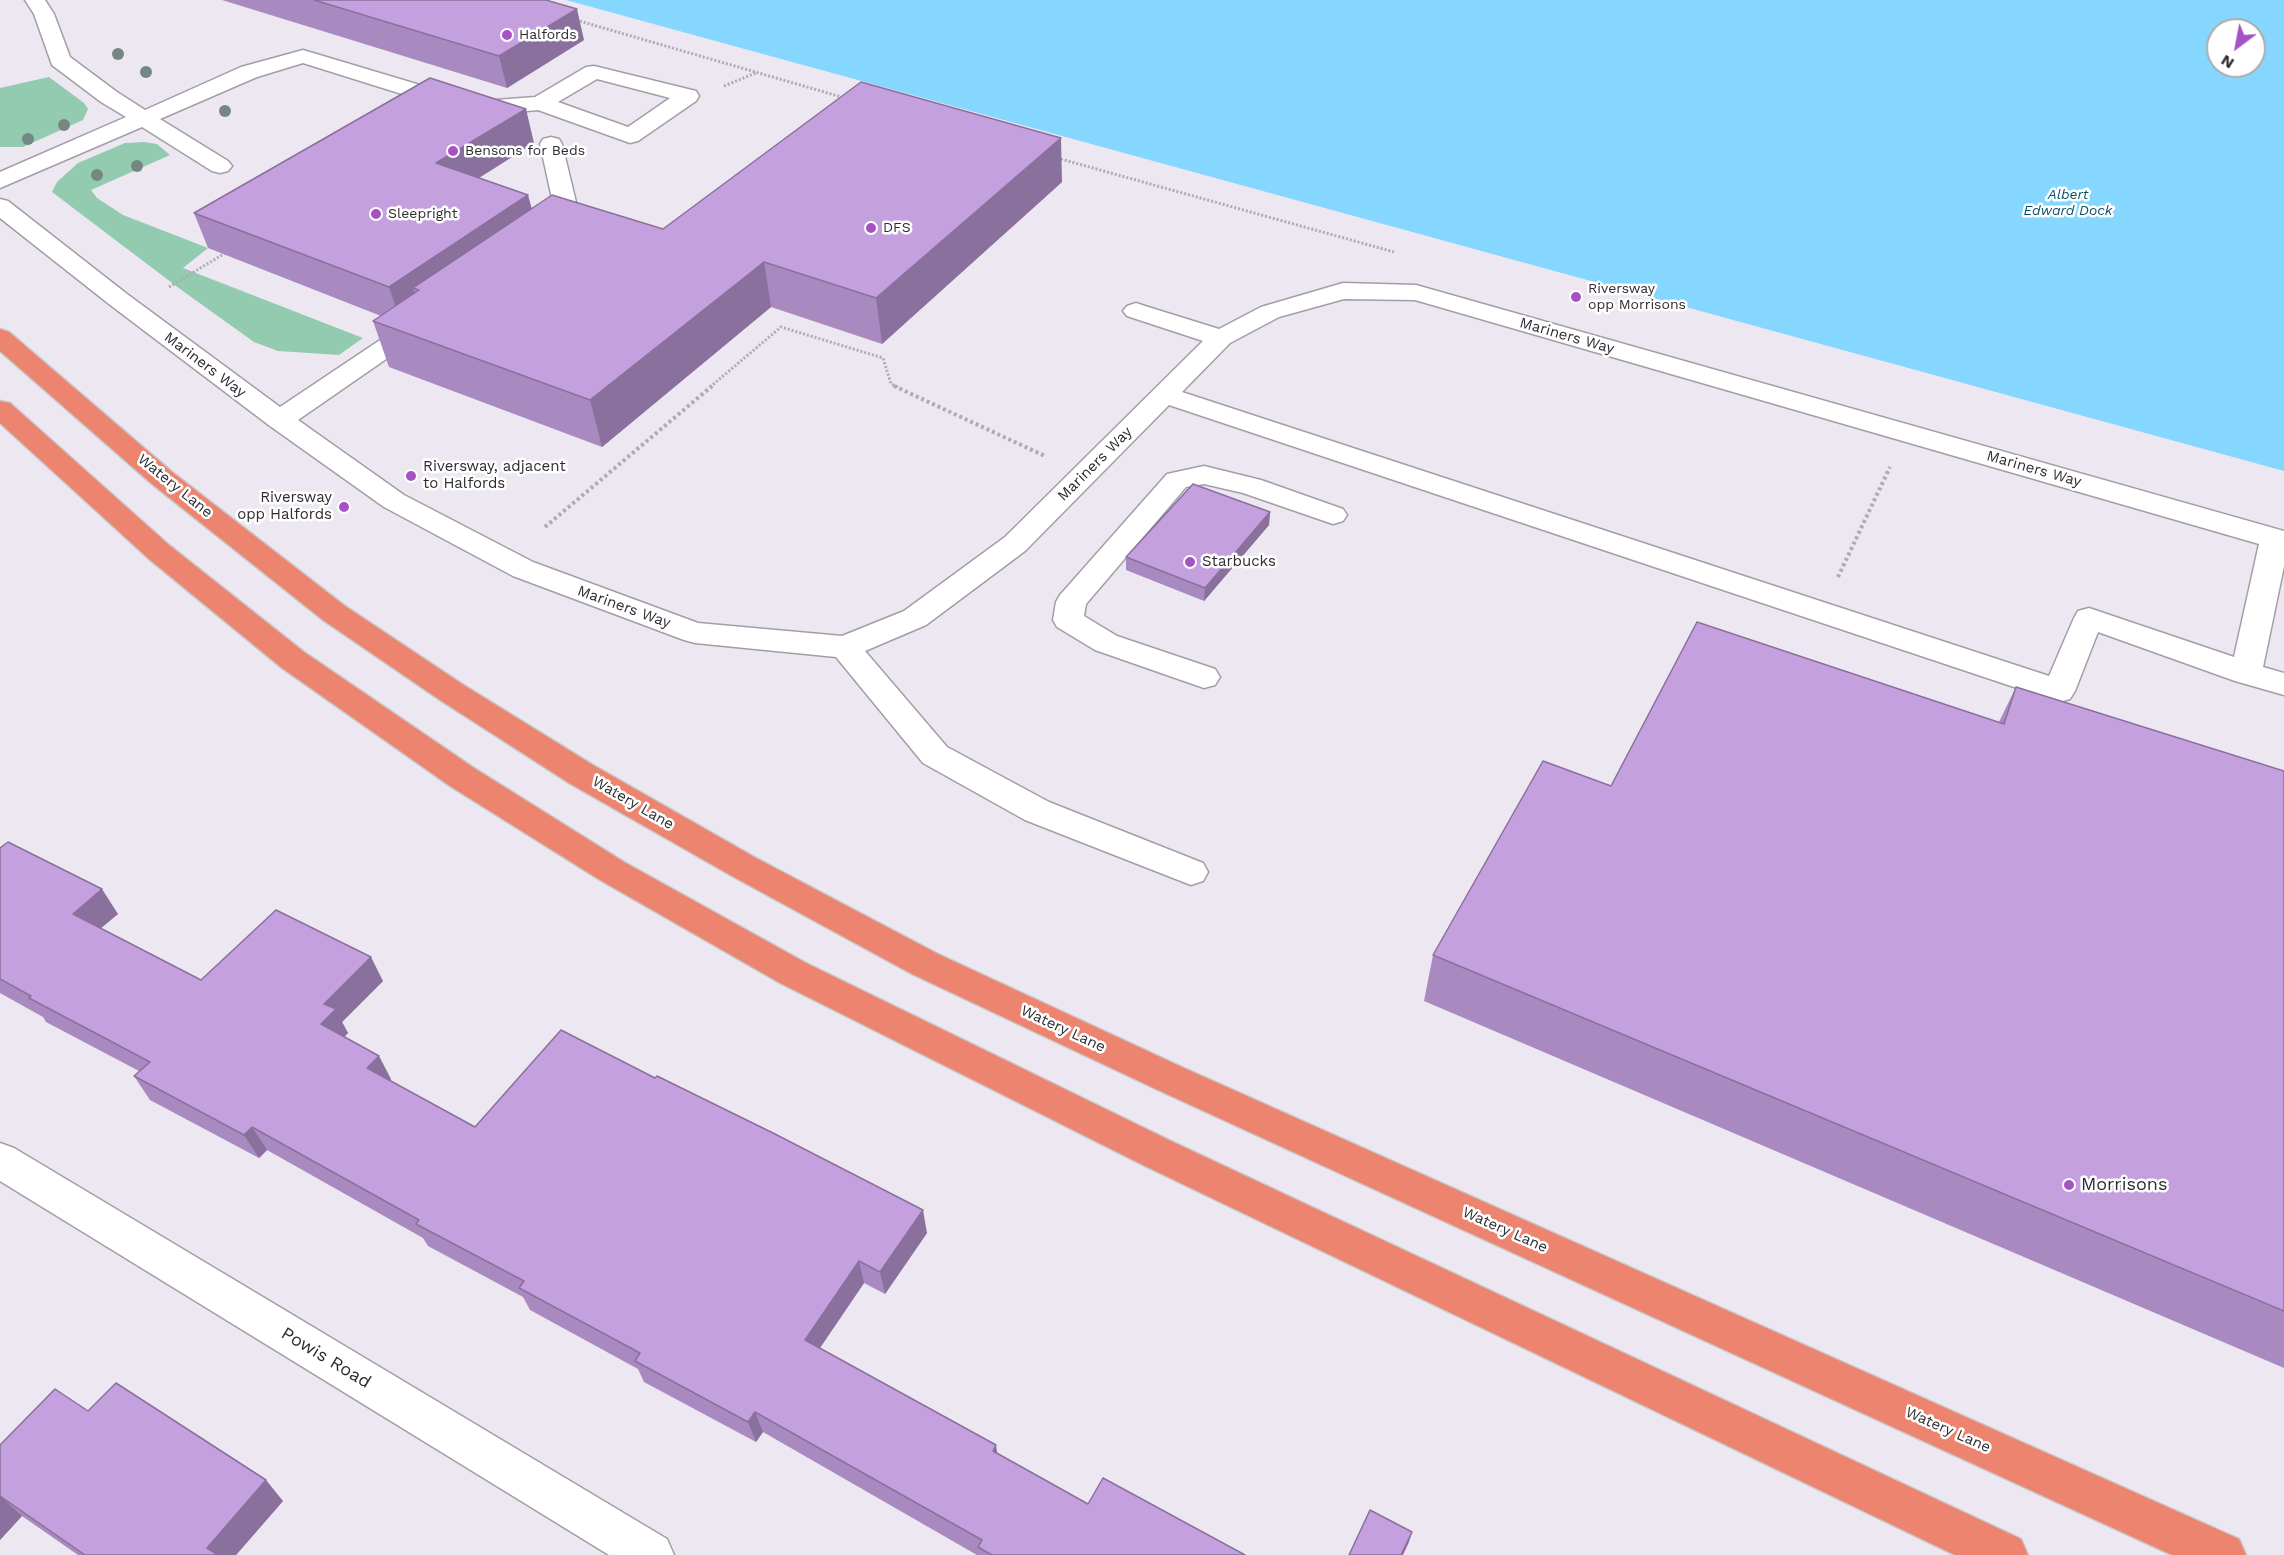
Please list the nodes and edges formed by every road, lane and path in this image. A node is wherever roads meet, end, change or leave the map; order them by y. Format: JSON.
{"nodes":[{"id":1,"x":35,"y":0,"type":"edge"},
{"id":2,"x":540,"y":103,"type":"junction"},
{"id":3,"x":142,"y":119,"type":"junction"},
{"id":4,"x":551,"y":144,"type":"dead end"},
{"id":5,"x":220,"y":166,"type":"dead end"},
{"id":6,"x":0,"y":181,"type":"edge"},
{"id":7,"x":0,"y":206,"type":"edge"},
{"id":8,"x":531,"y":250,"type":"edge"},
{"id":9,"x":230,"y":251,"type":"edge"},
{"id":10,"x":169,"y":288,"type":"dead end"},
{"id":11,"x":443,"y":309,"type":"edge"},
{"id":12,"x":1136,"y":311,"type":"dead end"},
{"id":13,"x":0,"y":337,"type":"edge"},
{"id":14,"x":1221,"y":338,"type":"junction"},
{"id":15,"x":1164,"y":395,"type":"junction"},
{"id":16,"x":0,"y":410,"type":"edge"},
{"id":17,"x":280,"y":420,"type":"junction"},
{"id":18,"x":1905,"y":432,"type":"junction"},
{"id":19,"x":1087,"y":473,"type":"junction"},
{"id":20,"x":1333,"y":515,"type":"dead end"},
{"id":21,"x":545,"y":527,"type":"dead end"},
{"id":22,"x":2279,"y":540,"type":"edge"},
{"id":23,"x":1821,"y":612,"type":"junction"},
{"id":24,"x":845,"y":647,"type":"junction"},
{"id":25,"x":2246,"y":673,"type":"junction"},
{"id":26,"x":1204,"y":677,"type":"dead end"},
{"id":27,"x":2284,"y":684,"type":"edge"},
{"id":28,"x":1191,"y":872,"type":"dead end"},
{"id":29,"x":0,"y":1160,"type":"edge"},
{"id":30,"x":651,"y":1555,"type":"edge"},
{"id":31,"x":2005,"y":1555,"type":"edge"},
{"id":32,"x":2223,"y":1555,"type":"edge"}],
"edges":[{"from":1,"to":3,"type":"street"},
{"from":2,"to":2,"type":"street"},
{"from":2,"to":3,"type":"street"},
{"from":3,"to":5,"type":"street"},
{"from":3,"to":6,"type":"street"},
{"from":4,"to":8,"type":"street"},
{"from":7,"to":17,"type":"street","name":"Mariners Way"},
{"from":9,"to":10,"type":"path"},
{"from":11,"to":17,"type":"street"},
{"from":12,"to":14,"type":"street"},
{"from":13,"to":32,"type":"highway","name":"Watery Lane"},
{"from":14,"to":15,"type":"street","name":"Mariners Way"},
{"from":14,"to":18,"type":"street","name":"Mariners Way"},
{"from":15,"to":19,"type":"street","name":"Mariners Way"},
{"from":15,"to":23,"type":"street"},
{"from":16,"to":31,"type":"highway"},
{"from":17,"to":24,"type":"street","name":"Mariners Way"},
{"from":18,"to":22,"type":"street","name":"Mariners Way"},
{"from":18,"to":23,"type":"path"},
{"from":19,"to":21,"type":"path"},
{"from":19,"to":24,"type":"street","name":"Mariners Way"},
{"from":20,"to":26,"type":"street"},
{"from":22,"to":25,"type":"street"},
{"from":23,"to":25,"type":"street"},
{"from":24,"to":28,"type":"street"},
{"from":25,"to":27,"type":"street"},
{"from":29,"to":30,"type":"street","name":"Powis Road"}]}
